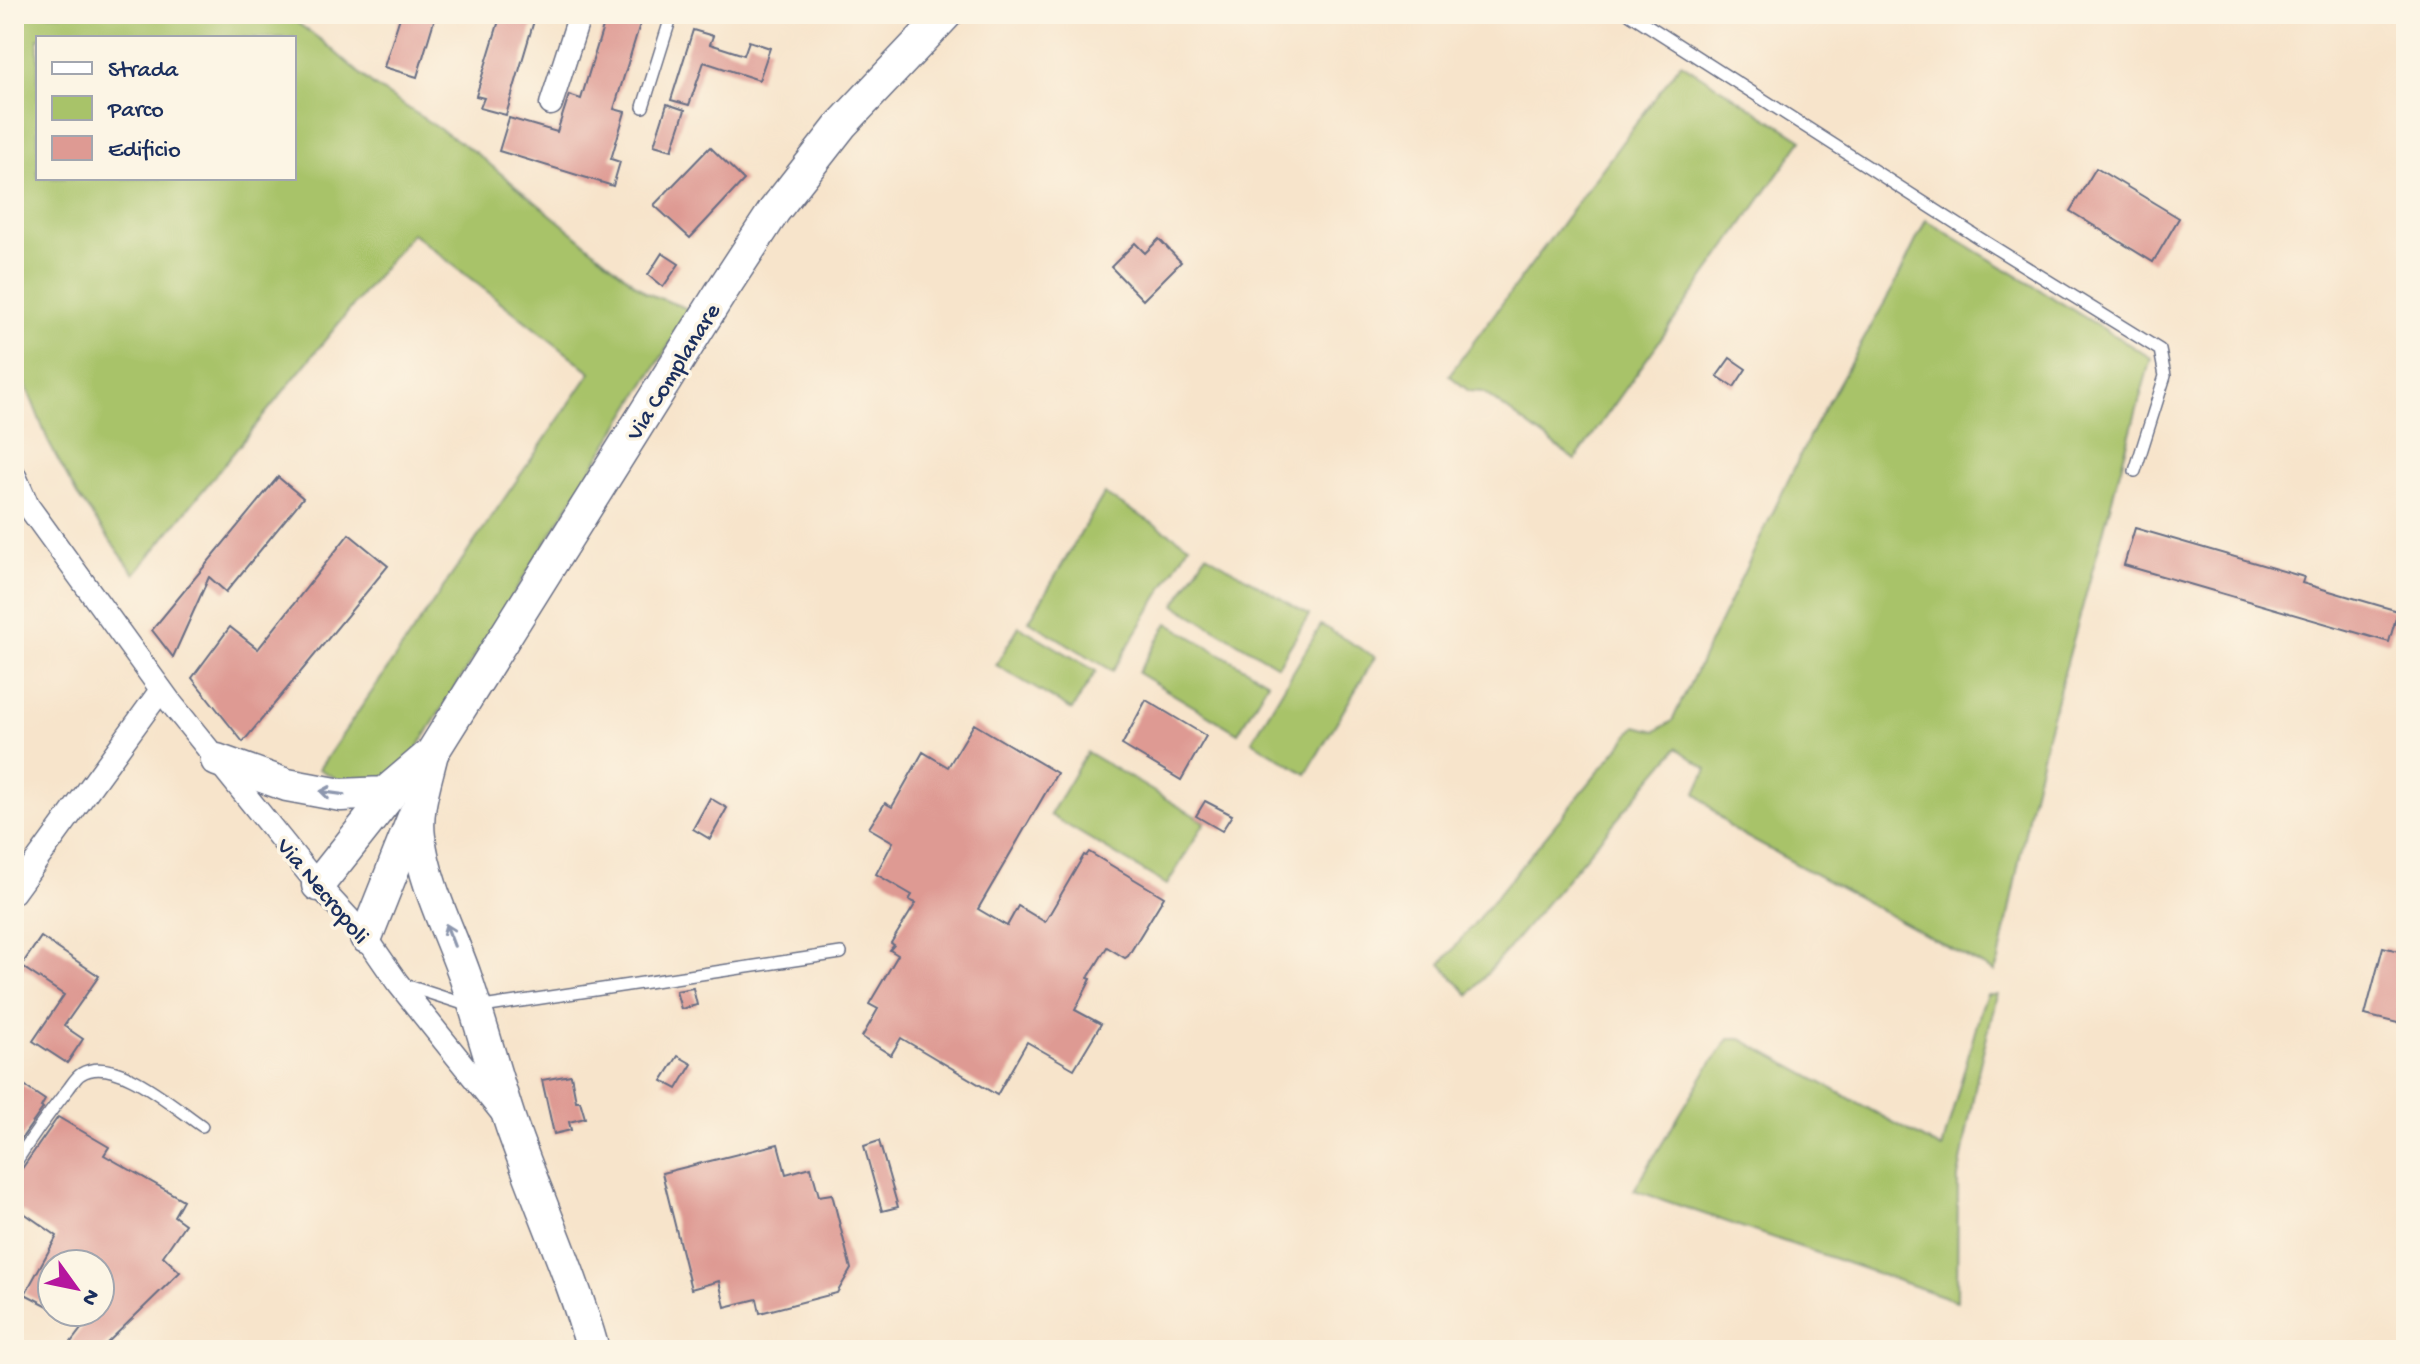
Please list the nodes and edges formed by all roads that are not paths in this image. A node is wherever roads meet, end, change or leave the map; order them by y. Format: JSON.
{"nodes":[{"id":1,"x":580,"y":14,"type":"edge"},
{"id":2,"x":672,"y":14,"type":"edge"},
{"id":3,"x":946,"y":14,"type":"edge"},
{"id":4,"x":1630,"y":14,"type":"edge"},
{"id":5,"x":551,"y":104,"type":"dead end"},
{"id":6,"x":643,"y":107,"type":"dead end"},
{"id":7,"x":2135,"y":471,"type":"dead end"},
{"id":8,"x":14,"y":474,"type":"edge"},
{"id":9,"x":28,"y":506,"type":"junction"},
{"id":10,"x":14,"y":525,"type":"edge"},
{"id":11,"x":161,"y":690,"type":"junction"},
{"id":12,"x":217,"y":760,"type":"junction"},
{"id":13,"x":413,"y":787,"type":"junction"},
{"id":14,"x":318,"y":885,"type":"junction"},
{"id":15,"x":14,"y":892,"type":"edge"},
{"id":16,"x":366,"y":937,"type":"junction"},
{"id":17,"x":841,"y":953,"type":"dead end"},
{"id":18,"x":397,"y":982,"type":"junction"},
{"id":19,"x":476,"y":1008,"type":"junction"},
{"id":20,"x":512,"y":1125,"type":"junction"},
{"id":21,"x":202,"y":1126,"type":"dead end"},
{"id":22,"x":14,"y":1165,"type":"edge"},
{"id":23,"x":595,"y":1344,"type":"edge"}],
"edges":[{"from":1,"to":5,"type":"street"},
{"from":2,"to":6,"type":"lane"},
{"from":3,"to":13,"type":"main road","name":"Via Complanare"},
{"from":4,"to":7,"type":"lane"},
{"from":8,"to":9,"type":"street","name":"Via Necropoli"},
{"from":9,"to":10,"type":"street"},
{"from":9,"to":11,"type":"street","name":"Via Necropoli"},
{"from":11,"to":12,"type":"street","name":"Via Necropoli"},
{"from":11,"to":15,"type":"street"},
{"from":13,"to":12,"type":"main road","one_way":true},
{"from":12,"to":14,"type":"street","name":"Via Necropoli"},
{"from":13,"to":14,"type":"main road"},
{"from":13,"to":16,"type":"main road"},
{"from":19,"to":13,"type":"main road","one_way":true},
{"from":14,"to":16,"type":"street","name":"Via Necropoli"},
{"from":16,"to":18,"type":"street","name":"Via Necropoli"},
{"from":17,"to":19,"type":"lane"},
{"from":18,"to":19,"type":"lane"},
{"from":18,"to":20,"type":"street","name":"Via Necropoli"},
{"from":19,"to":20,"type":"main road"},
{"from":20,"to":23,"type":"main road","name":"Via Necropoli"},
{"from":21,"to":22,"type":"lane"}]}
